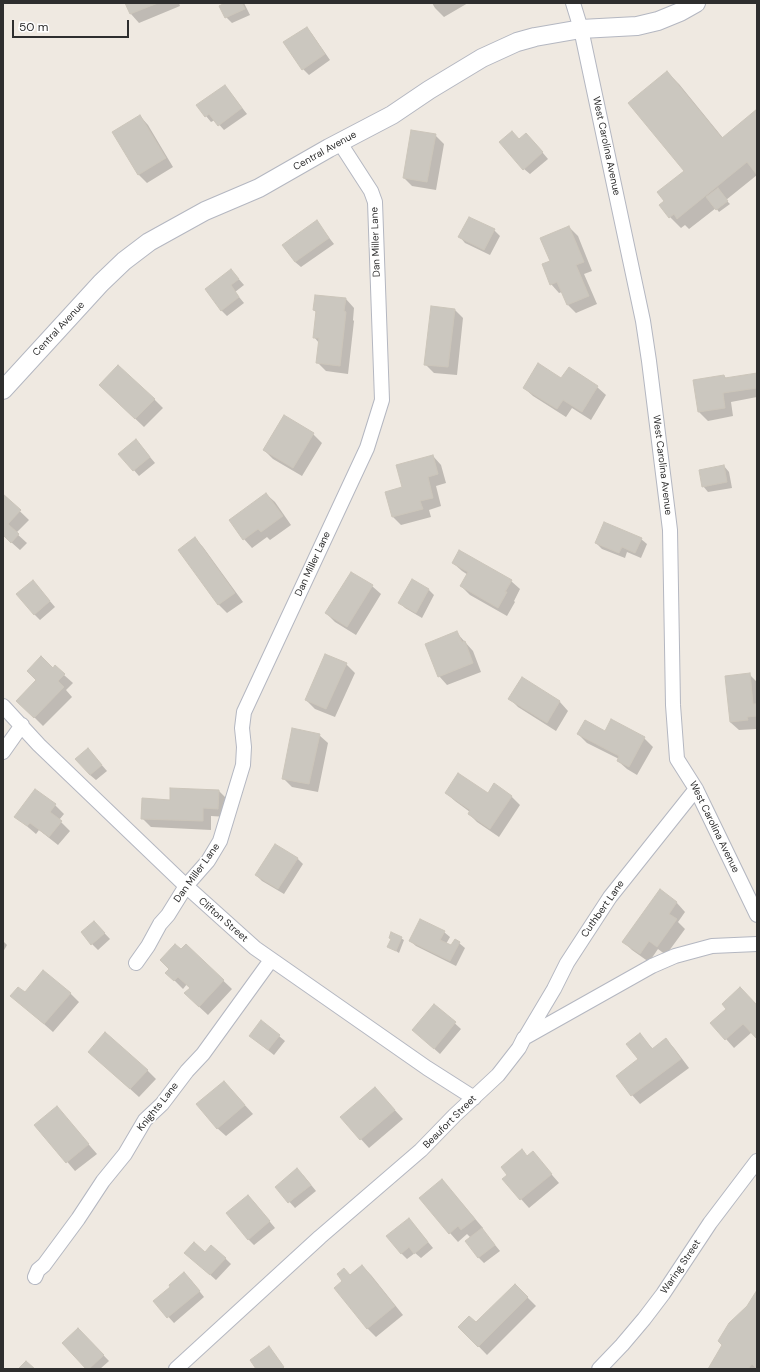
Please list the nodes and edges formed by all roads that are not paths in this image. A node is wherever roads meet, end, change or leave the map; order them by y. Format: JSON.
{"nodes":[{"id":1,"x":573,"y":3,"type":"edge"},
{"id":2,"x":696,"y":3,"type":"edge"},
{"id":3,"x":581,"y":29,"type":"junction"},
{"id":4,"x":340,"y":143,"type":"junction"},
{"id":5,"x":3,"y":390,"type":"edge"},
{"id":6,"x":3,"y":706,"type":"edge"},
{"id":7,"x":22,"y":725,"type":"junction"},
{"id":8,"x":3,"y":752,"type":"edge"},
{"id":9,"x":696,"y":788,"type":"junction"},
{"id":10,"x":186,"y":886,"type":"junction"},
{"id":11,"x":757,"y":915,"type":"edge"},
{"id":12,"x":757,"y":944,"type":"edge"},
{"id":13,"x":271,"y":960,"type":"junction"},
{"id":14,"x":136,"y":963,"type":"dead end"},
{"id":15,"x":524,"y":1038,"type":"junction"},
{"id":16,"x":474,"y":1098,"type":"junction"},
{"id":17,"x":757,"y":1162,"type":"edge"},
{"id":18,"x":35,"y":1277,"type":"dead end"},
{"id":19,"x":191,"y":1363,"type":"edge"},
{"id":20,"x":176,"y":1369,"type":"edge"},
{"id":21,"x":599,"y":1369,"type":"edge"}],
"edges":[{"from":1,"to":3,"type":"street","name":"West Carolina Avenue"},
{"from":2,"to":3,"type":"street","name":"Central Avenue"},
{"from":3,"to":4,"type":"street","name":"Central Avenue"},
{"from":3,"to":9,"type":"street","name":"West Carolina Avenue"},
{"from":4,"to":5,"type":"street","name":"Central Avenue"},
{"from":4,"to":10,"type":"street","name":"Dan Miller Lane"},
{"from":6,"to":7,"type":"street","name":"Clifton Street"},
{"from":7,"to":8,"type":"street"},
{"from":7,"to":10,"type":"street","name":"Clifton Street"},
{"from":9,"to":11,"type":"street","name":"West Carolina Avenue"},
{"from":9,"to":15,"type":"street","name":"Cuthbert Lane"},
{"from":10,"to":13,"type":"street","name":"Clifton Street"},
{"from":10,"to":14,"type":"street","name":"Dan Miller Lane"},
{"from":12,"to":15,"type":"street","name":"Beaufort Street"},
{"from":13,"to":16,"type":"street","name":"Clifton Street"},
{"from":13,"to":18,"type":"street","name":"Knights Lane"},
{"from":15,"to":16,"type":"street","name":"Beaufort Street"},
{"from":16,"to":19,"type":"street","name":"Beaufort Street"},
{"from":17,"to":21,"type":"street","name":"Waring Street"},
{"from":19,"to":20,"type":"street","name":"Beaufort Street"}]}
